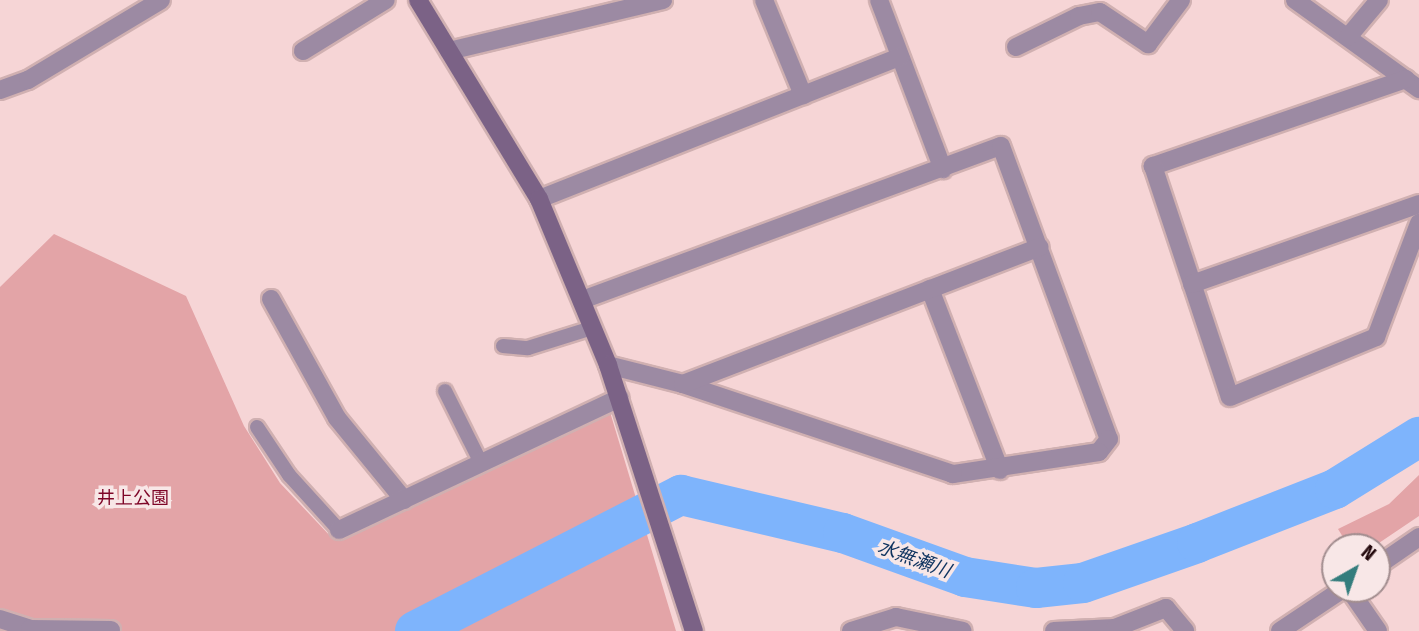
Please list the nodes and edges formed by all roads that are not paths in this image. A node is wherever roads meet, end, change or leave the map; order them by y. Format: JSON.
{"nodes":[{"id":1,"x":161,"y":0,"type":"edge"},
{"id":2,"x":386,"y":0,"type":"edge"},
{"id":3,"x":418,"y":0,"type":"edge"},
{"id":4,"x":663,"y":0,"type":"edge"},
{"id":5,"x":764,"y":0,"type":"edge"},
{"id":6,"x":879,"y":0,"type":"edge"},
{"id":7,"x":1181,"y":0,"type":"edge"},
{"id":8,"x":1295,"y":0,"type":"edge"},
{"id":9,"x":1379,"y":0,"type":"edge"},
{"id":10,"x":135,"y":7,"type":"edge"},
{"id":11,"x":1348,"y":37,"type":"junction"},
{"id":12,"x":1016,"y":47,"type":"dead end"},
{"id":13,"x":303,"y":51,"type":"dead end"},
{"id":14,"x":449,"y":51,"type":"junction"},
{"id":15,"x":900,"y":57,"type":"junction"},
{"id":16,"x":1413,"y":84,"type":"edge"},
{"id":17,"x":0,"y":90,"type":"edge"},
{"id":18,"x":803,"y":95,"type":"junction"},
{"id":19,"x":943,"y":169,"type":"junction"},
{"id":20,"x":538,"y":199,"type":"junction"},
{"id":21,"x":1419,"y":204,"type":"edge"},
{"id":22,"x":1419,"y":223,"type":"edge"},
{"id":23,"x":1040,"y":247,"type":"junction"},
{"id":24,"x":1192,"y":284,"type":"junction"},
{"id":25,"x":930,"y":289,"type":"junction"},
{"id":26,"x":271,"y":299,"type":"dead end"},
{"id":27,"x":582,"y":300,"type":"junction"},
{"id":28,"x":592,"y":328,"type":"junction"},
{"id":29,"x":503,"y":346,"type":"dead end"},
{"id":30,"x":608,"y":365,"type":"junction"},
{"id":31,"x":683,"y":384,"type":"junction"},
{"id":32,"x":445,"y":390,"type":"dead end"},
{"id":33,"x":619,"y":398,"type":"junction"},
{"id":34,"x":257,"y":427,"type":"dead end"},
{"id":35,"x":481,"y":463,"type":"junction"},
{"id":36,"x":1000,"y":470,"type":"junction"},
{"id":37,"x":404,"y":500,"type":"junction"},
{"id":38,"x":339,"y":530,"type":"joint"},
{"id":39,"x":1419,"y":537,"type":"edge"},
{"id":40,"x":1391,"y":556,"type":"edge"},
{"id":41,"x":1322,"y":603,"type":"edge"},
{"id":42,"x":1359,"y":603,"type":"edge"},
{"id":43,"x":0,"y":619,"type":"edge"},
{"id":44,"x":898,"y":624,"type":"edge"},
{"id":45,"x":111,"y":630,"type":"edge"},
{"id":46,"x":694,"y":631,"type":"edge"},
{"id":47,"x":851,"y":631,"type":"edge"},
{"id":48,"x":963,"y":631,"type":"edge"},
{"id":49,"x":1054,"y":631,"type":"edge"},
{"id":50,"x":1185,"y":631,"type":"edge"},
{"id":51,"x":1280,"y":631,"type":"edge"},
{"id":52,"x":1378,"y":631,"type":"edge"}],
"edges":[{"from":1,"to":10,"type":"street"},
{"from":2,"to":13,"type":"street"},
{"from":3,"to":14,"type":"street"},
{"from":4,"to":14,"type":"street"},
{"from":5,"to":18,"type":"street"},
{"from":6,"to":15,"type":"street"},
{"from":7,"to":12,"type":"street"},
{"from":8,"to":11,"type":"street"},
{"from":9,"to":11,"type":"street"},
{"from":10,"to":17,"type":"street"},
{"from":11,"to":16,"type":"street"},
{"from":14,"to":20,"type":"street"},
{"from":15,"to":18,"type":"street"},
{"from":15,"to":19,"type":"street"},
{"from":16,"to":24,"type":"street"},
{"from":18,"to":20,"type":"street"},
{"from":19,"to":23,"type":"street"},
{"from":19,"to":27,"type":"street"},
{"from":20,"to":27,"type":"street"},
{"from":21,"to":24,"type":"street"},
{"from":22,"to":24,"type":"street"},
{"from":23,"to":25,"type":"street"},
{"from":23,"to":36,"type":"street"},
{"from":25,"to":31,"type":"street"},
{"from":25,"to":36,"type":"street"},
{"from":26,"to":37,"type":"street"},
{"from":27,"to":28,"type":"street"},
{"from":28,"to":29,"type":"lane"},
{"from":28,"to":30,"type":"street"},
{"from":30,"to":31,"type":"street"},
{"from":30,"to":33,"type":"street"},
{"from":31,"to":36,"type":"street"},
{"from":32,"to":35,"type":"lane"},
{"from":33,"to":35,"type":"street"},
{"from":33,"to":46,"type":"street"},
{"from":34,"to":38,"type":"lane"},
{"from":35,"to":37,"type":"street"},
{"from":37,"to":38,"type":"street"},
{"from":39,"to":40,"type":"street"},
{"from":41,"to":51,"type":"street"},
{"from":42,"to":52,"type":"street"},
{"from":43,"to":45,"type":"street"},
{"from":44,"to":47,"type":"street"},
{"from":44,"to":48,"type":"street"},
{"from":49,"to":50,"type":"street"}]}
